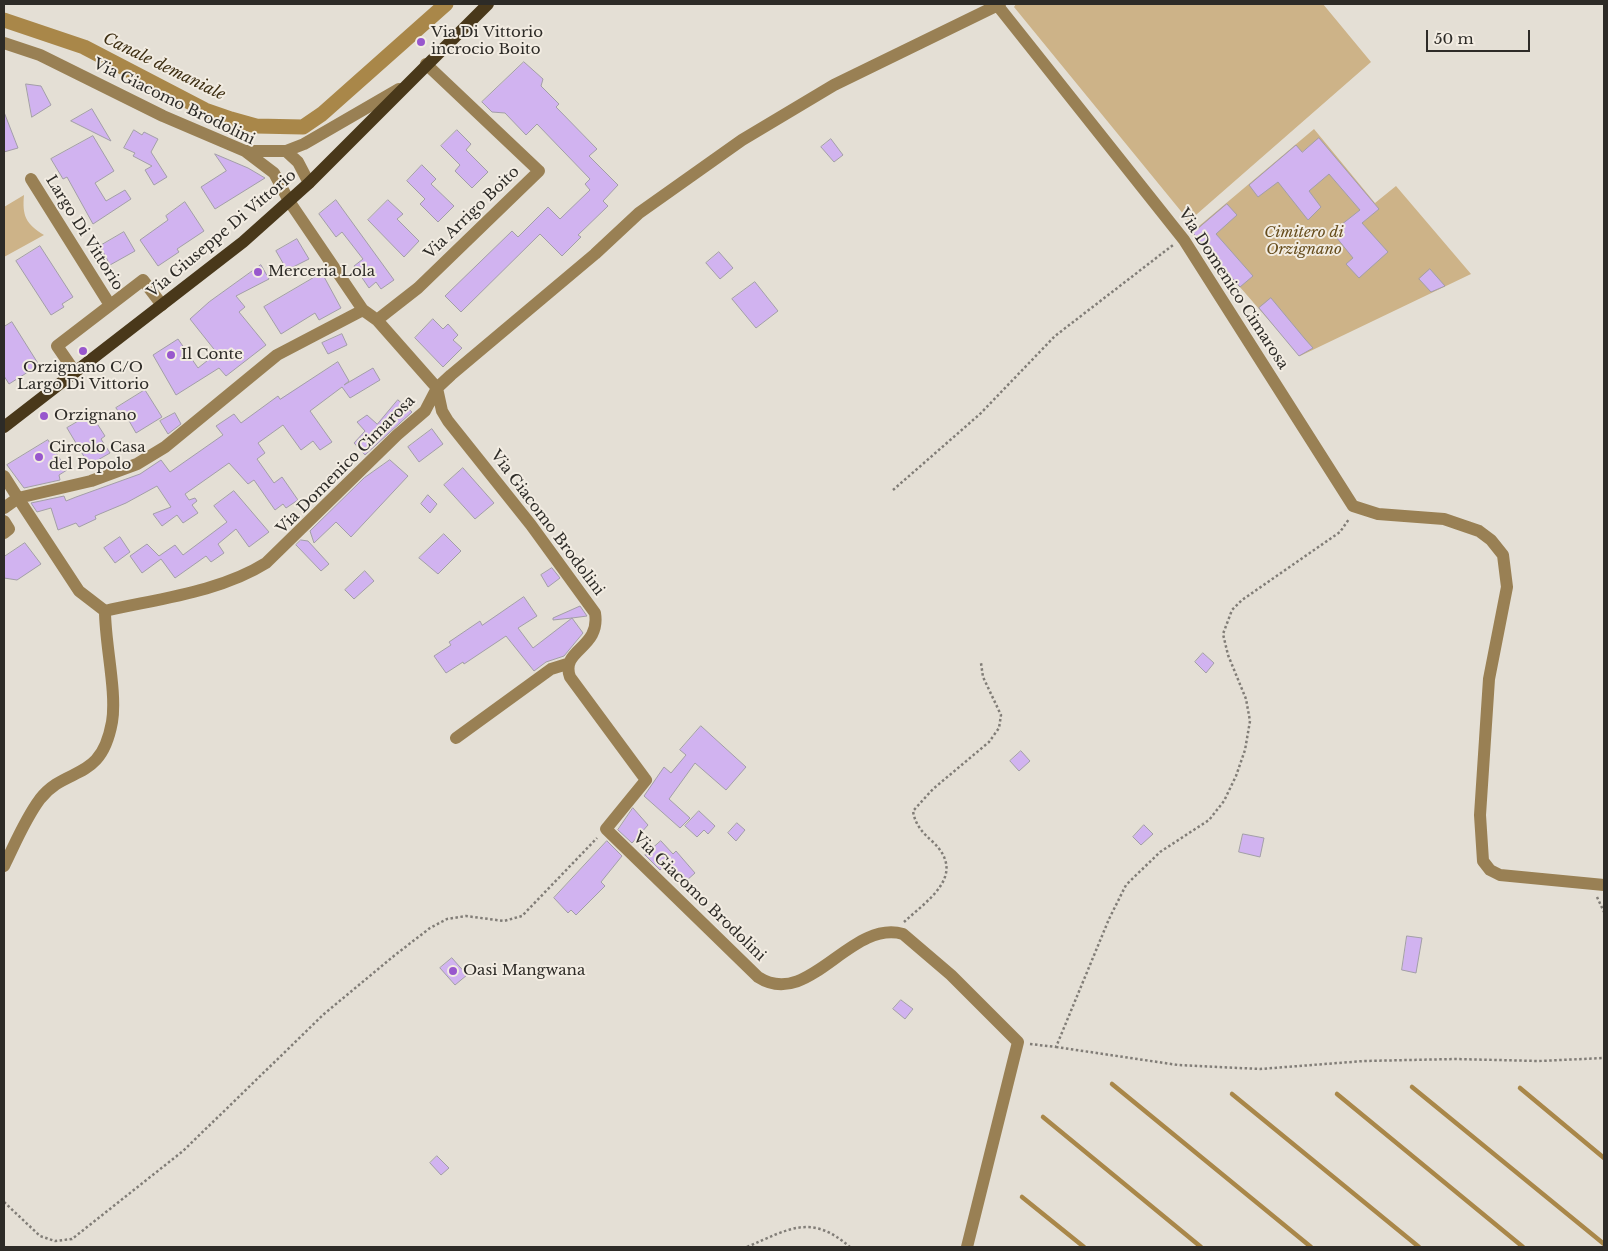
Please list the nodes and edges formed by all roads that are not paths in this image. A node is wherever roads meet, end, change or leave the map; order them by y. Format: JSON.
{"nodes":[{"id":1,"x":488,"y":4,"type":"edge"},
{"id":2,"x":999,"y":5,"type":"edge"},
{"id":3,"x":4,"y":43,"type":"edge"},
{"id":4,"x":426,"y":64,"type":"junction"},
{"id":5,"x":406,"y":86,"type":"junction"},
{"id":6,"x":245,"y":151,"type":"junction"},
{"id":7,"x":286,"y":151,"type":"junction"},
{"id":8,"x":30,"y":179,"type":"dead end"},
{"id":9,"x":309,"y":183,"type":"junction"},
{"id":10,"x":289,"y":201,"type":"junction"},
{"id":11,"x":110,"y":305,"type":"junction"},
{"id":12,"x":162,"y":305,"type":"junction"},
{"id":13,"x":363,"y":310,"type":"junction"},
{"id":14,"x":377,"y":320,"type":"junction"},
{"id":15,"x":75,"y":372,"type":"junction"},
{"id":16,"x":437,"y":388,"type":"junction"},
{"id":17,"x":4,"y":428,"type":"edge"},
{"id":18,"x":4,"y":476,"type":"edge"},
{"id":19,"x":18,"y":498,"type":"junction"},
{"id":20,"x":4,"y":508,"type":"edge"},
{"id":21,"x":4,"y":521,"type":"edge"},
{"id":22,"x":4,"y":533,"type":"edge"},
{"id":23,"x":105,"y":611,"type":"junction"},
{"id":24,"x":567,"y":664,"type":"junction"},
{"id":25,"x":456,"y":738,"type":"dead end"},
{"id":26,"x":4,"y":866,"type":"edge"},
{"id":27,"x":1604,"y":885,"type":"edge"},
{"id":28,"x":967,"y":1247,"type":"edge"}],
"edges":[{"from":1,"to":4,"type":"main road","name":"Via Giuseppe Di Vittorio"},
{"from":2,"to":16,"type":"street","name":"Via Domenico Cimarosa"},
{"from":2,"to":27,"type":"street","name":"Via Domenico Cimarosa"},
{"from":3,"to":6,"type":"street","name":"Via Giacomo Brodolini"},
{"from":4,"to":5,"type":"main road","name":"Via Giuseppe Di Vittorio"},
{"from":4,"to":14,"type":"street","name":"Via Arrigo Boito"},
{"from":5,"to":7,"type":"street"},
{"from":5,"to":9,"type":"main road","name":"Via Giuseppe Di Vittorio"},
{"from":6,"to":7,"type":"street"},
{"from":6,"to":10,"type":"street","name":"Via Giacomo Brodolini"},
{"from":7,"to":9,"type":"street"},
{"from":8,"to":11,"type":"street","name":"Largo Di Vittorio"},
{"from":9,"to":10,"type":"main road","name":"Via Giuseppe Di Vittorio"},
{"from":10,"to":12,"type":"main road","name":"Via Giuseppe Di Vittorio"},
{"from":10,"to":13,"type":"street","name":"Via Giacomo Brodolini"},
{"from":11,"to":12,"type":"street","name":"Largo Di Vittorio"},
{"from":11,"to":15,"type":"street","name":"Largo Di Vittorio"},
{"from":12,"to":15,"type":"main road","name":"Via Giuseppe Di Vittorio"},
{"from":13,"to":14,"type":"street","name":"Via Giacomo Brodolini"},
{"from":13,"to":19,"type":"street"},
{"from":14,"to":16,"type":"street","name":"Via Giacomo Brodolini"},
{"from":15,"to":17,"type":"main road","name":"Via Giuseppe Di Vittorio"},
{"from":16,"to":23,"type":"street","name":"Via Domenico Cimarosa"},
{"from":16,"to":24,"type":"street","name":"Via Giacomo Brodolini"},
{"from":18,"to":19,"type":"street"},
{"from":19,"to":20,"type":"street"},
{"from":19,"to":23,"type":"street"},
{"from":21,"to":22,"type":"street"},
{"from":23,"to":26,"type":"street"},
{"from":24,"to":25,"type":"street"},
{"from":24,"to":28,"type":"street","name":"Via Giacomo Brodolini"}]}
